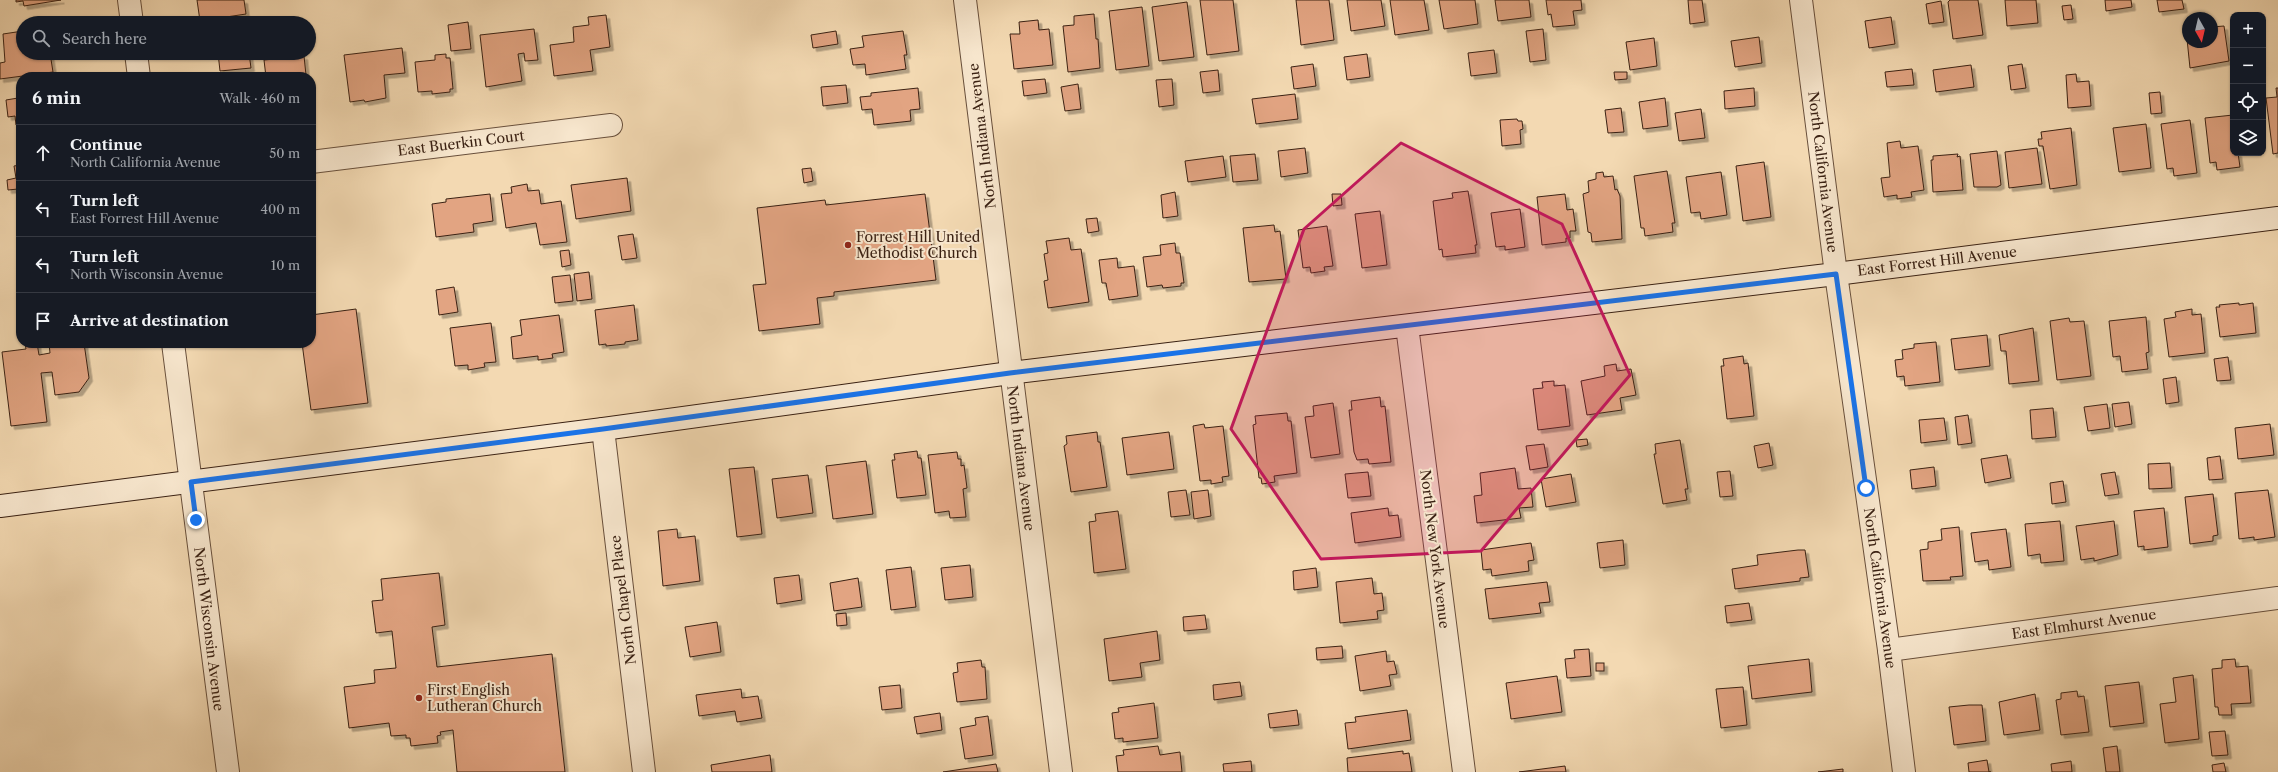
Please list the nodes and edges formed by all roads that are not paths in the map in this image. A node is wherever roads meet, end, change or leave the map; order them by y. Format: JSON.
{"nodes":[{"id":1,"x":130,"y":0,"type":"edge"},
{"id":2,"x":965,"y":0,"type":"edge"},
{"id":3,"x":1801,"y":0,"type":"edge"},
{"id":4,"x":131,"y":16,"type":"edge"},
{"id":5,"x":137,"y":60,"type":"edge"},
{"id":6,"x":138,"y":72,"type":"edge"},
{"id":7,"x":611,"y":125,"type":"dead end"},
{"id":8,"x":316,"y":161,"type":"edge"},
{"id":9,"x":2278,"y":218,"type":"edge"},
{"id":10,"x":1836,"y":274,"type":"junction"},
{"id":11,"x":1407,"y":326,"type":"junction"},
{"id":12,"x":174,"y":348,"type":"edge"},
{"id":13,"x":1010,"y":373,"type":"junction"},
{"id":14,"x":603,"y":429,"type":"junction"},
{"id":15,"x":191,"y":482,"type":"junction"},
{"id":16,"x":0,"y":506,"type":"edge"},
{"id":17,"x":2278,"y":598,"type":"edge"},
{"id":18,"x":1889,"y":650,"type":"junction"},
{"id":19,"x":228,"y":772,"type":"edge"},
{"id":20,"x":644,"y":772,"type":"edge"},
{"id":21,"x":1061,"y":772,"type":"edge"},
{"id":22,"x":1464,"y":772,"type":"edge"},
{"id":23,"x":1904,"y":772,"type":"edge"}],
"edges":[{"from":1,"to":4,"type":"street"},
{"from":2,"to":13,"type":"street","name":"North Indiana Avenue"},
{"from":3,"to":10,"type":"street","name":"North California Avenue"},
{"from":5,"to":6,"type":"street"},
{"from":7,"to":8,"type":"street","name":"East Buerkin Court"},
{"from":9,"to":10,"type":"street","name":"East Forrest Hill Avenue"},
{"from":10,"to":11,"type":"street","name":"East Forrest Hill Avenue"},
{"from":10,"to":18,"type":"street","name":"North California Avenue"},
{"from":11,"to":13,"type":"street","name":"East Forrest Hill Avenue"},
{"from":11,"to":22,"type":"street","name":"North New York Avenue"},
{"from":12,"to":15,"type":"street","name":"North Wisconsin Avenue"},
{"from":13,"to":14,"type":"street","name":"East Forrest Hill Avenue"},
{"from":13,"to":21,"type":"street","name":"North Indiana Avenue"},
{"from":14,"to":15,"type":"street","name":"East Forrest Hill Avenue"},
{"from":14,"to":20,"type":"street","name":"North Chapel Place"},
{"from":15,"to":16,"type":"street","name":"East Forrest Hill Avenue"},
{"from":15,"to":19,"type":"street","name":"North Wisconsin Avenue"},
{"from":17,"to":18,"type":"street","name":"East Elmhurst Avenue"},
{"from":18,"to":23,"type":"street","name":"North California Avenue"}]}
